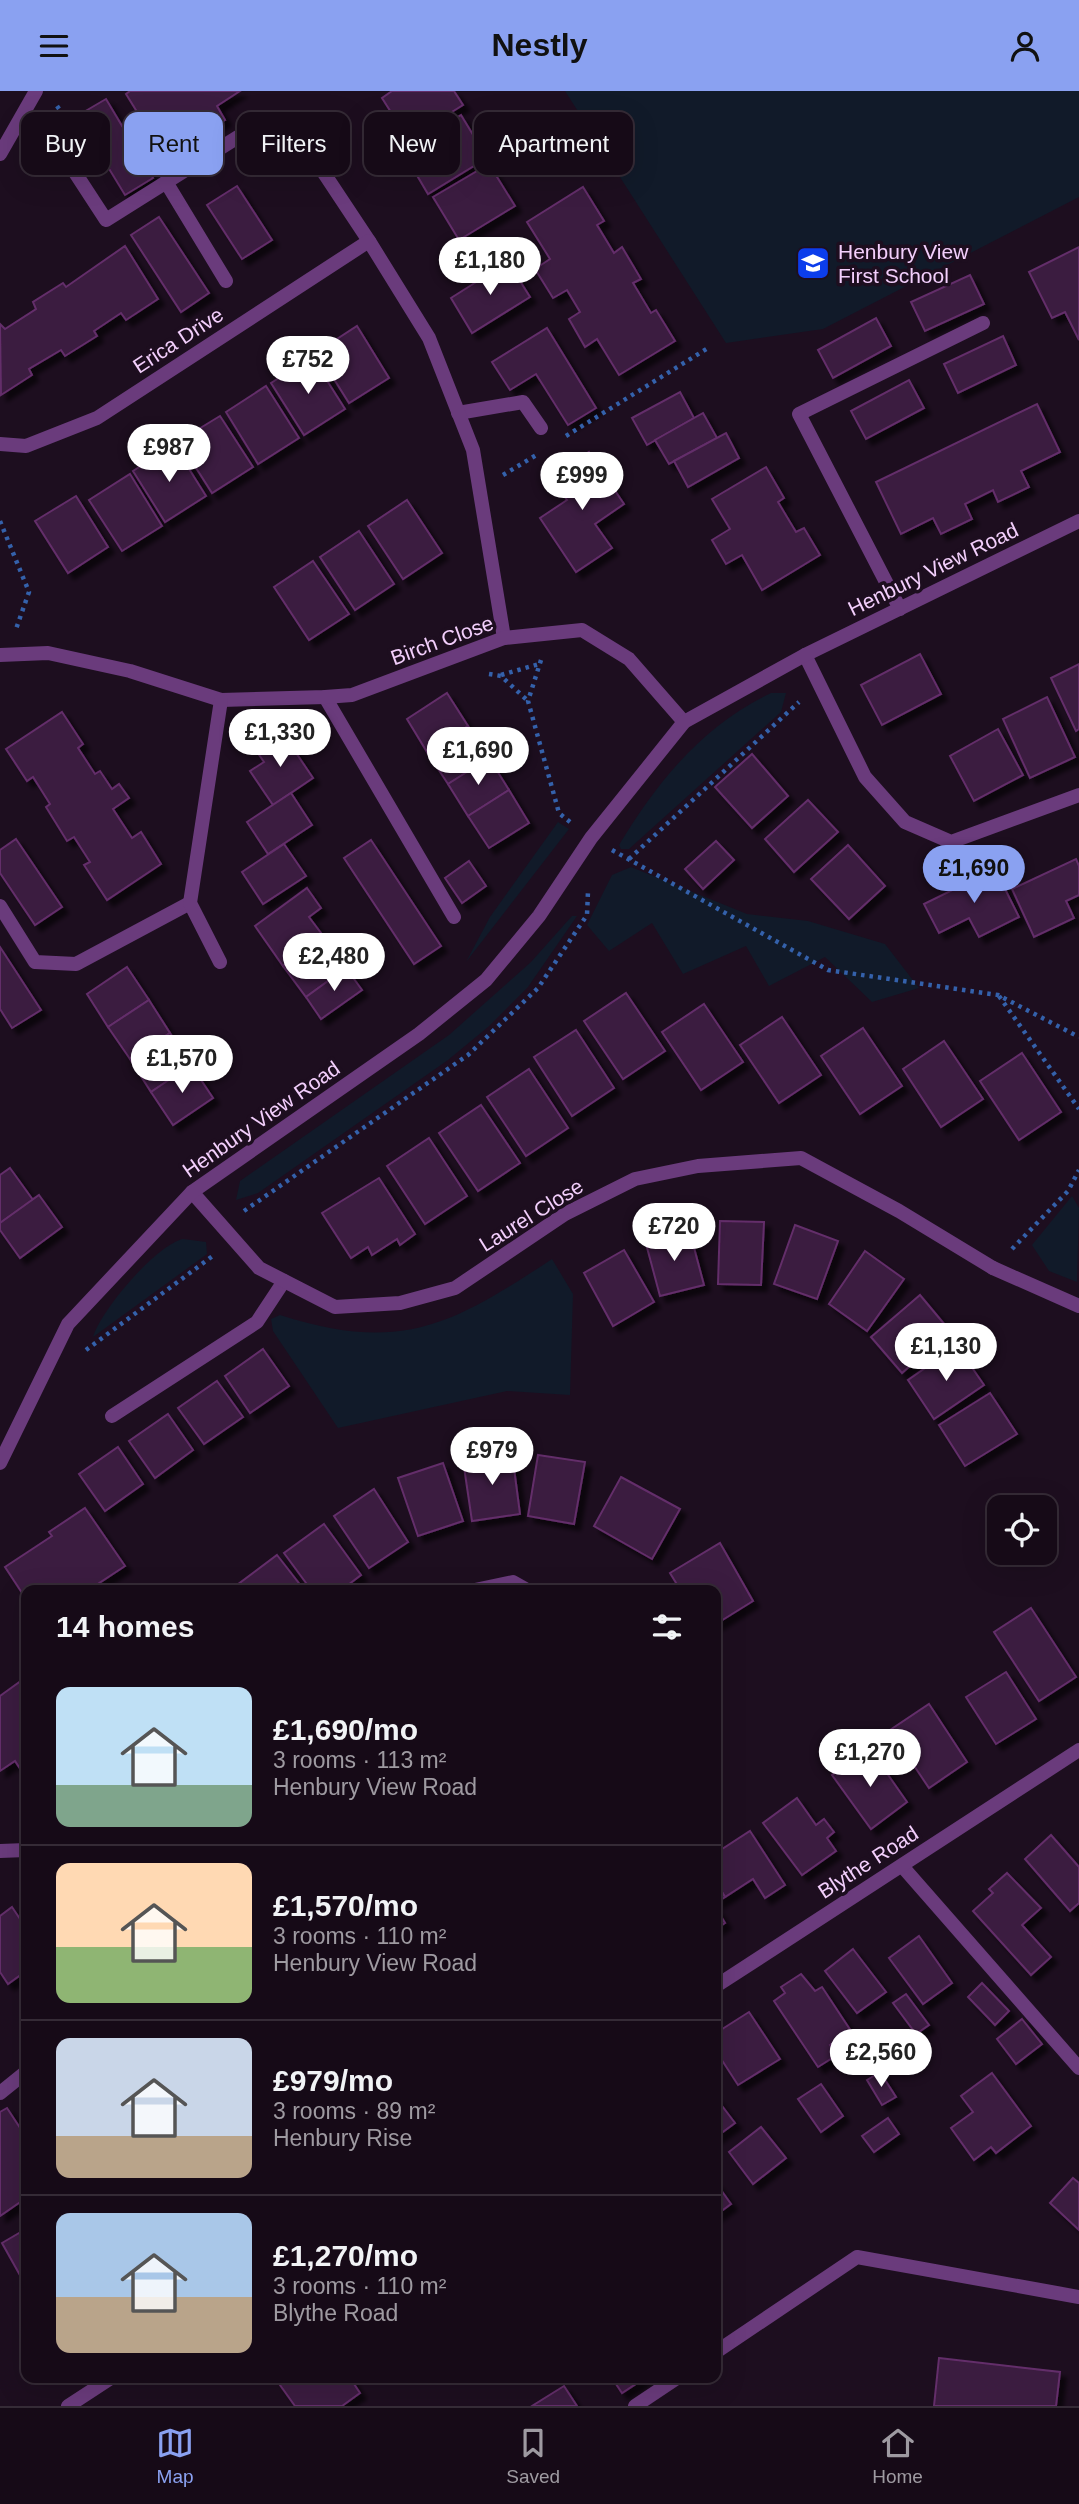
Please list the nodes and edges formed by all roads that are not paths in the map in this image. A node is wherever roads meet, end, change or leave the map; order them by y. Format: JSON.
{"nodes":[{"id":1,"x":36,"y":91,"type":"edge"},
{"id":2,"x":0,"y":154,"type":"edge"},
{"id":3,"x":77,"y":175,"type":"edge"},
{"id":4,"x":166,"y":182,"type":"junction"},
{"id":5,"x":369,"y":241,"type":"junction"},
{"id":6,"x":226,"y":281,"type":"dead end"},
{"id":7,"x":983,"y":323,"type":"dead end"},
{"id":8,"x":458,"y":413,"type":"junction"},
{"id":9,"x":541,"y":428,"type":"dead end"},
{"id":10,"x":0,"y":444,"type":"edge"},
{"id":11,"x":1079,"y":521,"type":"edge"},
{"id":12,"x":900,"y":609,"type":"junction"},
{"id":13,"x":504,"y":638,"type":"junction"},
{"id":14,"x":4,"y":654,"type":"edge"},
{"id":15,"x":805,"y":655,"type":"junction"},
{"id":16,"x":325,"y":697,"type":"junction"},
{"id":17,"x":221,"y":700,"type":"junction"},
{"id":18,"x":684,"y":722,"type":"junction"},
{"id":19,"x":1079,"y":795,"type":"edge"},
{"id":20,"x":190,"y":903,"type":"junction"},
{"id":21,"x":0,"y":907,"type":"edge"},
{"id":22,"x":454,"y":917,"type":"dead end"},
{"id":23,"x":220,"y":963,"type":"dead end"},
{"id":24,"x":192,"y":1192,"type":"junction"},
{"id":25,"x":285,"y":1281,"type":"junction"},
{"id":26,"x":1079,"y":1306,"type":"edge"},
{"id":27,"x":112,"y":1416,"type":"dead end"},
{"id":28,"x":0,"y":1463,"type":"edge"},
{"id":29,"x":499,"y":1585,"type":"edge"},
{"id":30,"x":518,"y":1585,"type":"edge"},
{"id":31,"x":1079,"y":1750,"type":"edge"},
{"id":32,"x":21,"y":1850,"type":"edge"},
{"id":33,"x":0,"y":1851,"type":"edge"},
{"id":34,"x":902,"y":1865,"type":"junction"},
{"id":35,"x":721,"y":1983,"type":"edge"},
{"id":36,"x":1079,"y":2068,"type":"edge"},
{"id":37,"x":21,"y":2076,"type":"edge"},
{"id":38,"x":0,"y":2093,"type":"edge"},
{"id":39,"x":1079,"y":2297,"type":"edge"},
{"id":40,"x":721,"y":2349,"type":"edge"},
{"id":41,"x":103,"y":2383,"type":"edge"},
{"id":42,"x":670,"y":2383,"type":"edge"},
{"id":43,"x":68,"y":2406,"type":"edge"},
{"id":44,"x":635,"y":2406,"type":"edge"}],
"edges":[{"from":1,"to":2,"type":"street"},
{"from":3,"to":4,"type":"street"},
{"from":4,"to":5,"type":"street"},
{"from":4,"to":6,"type":"street"},
{"from":5,"to":8,"type":"street"},
{"from":5,"to":10,"type":"street","name":"Erica Drive"},
{"from":7,"to":12,"type":"street"},
{"from":8,"to":9,"type":"street"},
{"from":8,"to":13,"type":"street"},
{"from":11,"to":12,"type":"street","name":"Henbury View Road"},
{"from":12,"to":15,"type":"street","name":"Henbury View Road"},
{"from":13,"to":16,"type":"street","name":"Birch Close"},
{"from":13,"to":18,"type":"street","name":"Birch Close"},
{"from":14,"to":17,"type":"street","name":"Birch Close"},
{"from":15,"to":18,"type":"street","name":"Henbury View Road"},
{"from":15,"to":19,"type":"street"},
{"from":16,"to":17,"type":"street","name":"Birch Close"},
{"from":16,"to":22,"type":"street"},
{"from":17,"to":20,"type":"street"},
{"from":18,"to":24,"type":"street","name":"Henbury View Road"},
{"from":20,"to":21,"type":"street"},
{"from":20,"to":23,"type":"street"},
{"from":24,"to":25,"type":"street","name":"Laurel Close"},
{"from":24,"to":28,"type":"street","name":"Henbury View Road"},
{"from":25,"to":26,"type":"street","name":"Laurel Close"},
{"from":25,"to":27,"type":"street"},
{"from":29,"to":30,"type":"street"},
{"from":31,"to":34,"type":"street","name":"Blythe Road"},
{"from":32,"to":33,"type":"street"},
{"from":34,"to":35,"type":"street","name":"Blythe Road"},
{"from":34,"to":36,"type":"street"},
{"from":37,"to":38,"type":"street"},
{"from":39,"to":40,"type":"street"},
{"from":41,"to":43,"type":"street"},
{"from":42,"to":44,"type":"street"}]}
